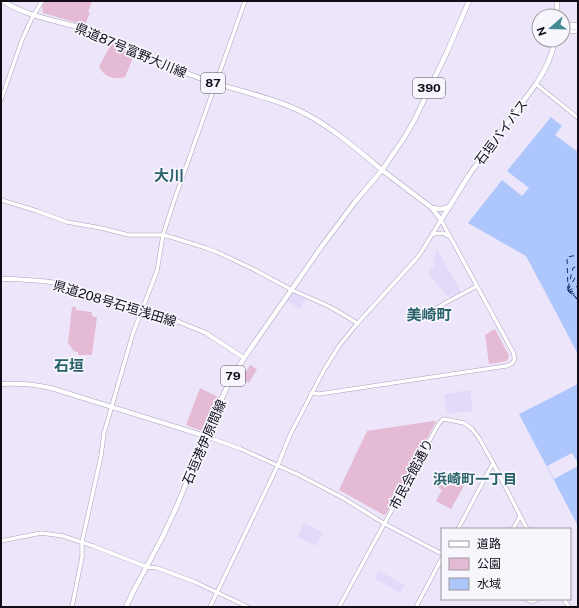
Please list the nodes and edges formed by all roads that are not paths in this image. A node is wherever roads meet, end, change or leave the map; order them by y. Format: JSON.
{"nodes":[{"id":1,"x":3,"y":1,"type":"edge"},
{"id":2,"x":42,"y":1,"type":"edge"},
{"id":3,"x":245,"y":1,"type":"edge"},
{"id":4,"x":468,"y":1,"type":"edge"},
{"id":5,"x":34,"y":15,"type":"junction"},
{"id":6,"x":553,"y":48,"type":"edge"},
{"id":7,"x":216,"y":84,"type":"junction"},
{"id":8,"x":536,"y":84,"type":"junction"},
{"id":9,"x":1,"y":100,"type":"edge"},
{"id":10,"x":578,"y":118,"type":"edge"},
{"id":11,"x":382,"y":170,"type":"junction"},
{"id":12,"x":1,"y":200,"type":"edge"},
{"id":13,"x":449,"y":207,"type":"junction"},
{"id":14,"x":432,"y":208,"type":"junction"},
{"id":15,"x":441,"y":220,"type":"junction"},
{"id":16,"x":433,"y":234,"type":"junction"},
{"id":17,"x":163,"y":235,"type":"junction"},
{"id":18,"x":450,"y":238,"type":"junction"},
{"id":19,"x":1,"y":279,"type":"edge"},
{"id":20,"x":477,"y":286,"type":"junction"},
{"id":21,"x":292,"y":290,"type":"junction"},
{"id":22,"x":141,"y":313,"type":"junction"},
{"id":23,"x":425,"y":315,"type":"dead end"},
{"id":24,"x":358,"y":323,"type":"junction"},
{"id":25,"x":244,"y":358,"type":"junction"},
{"id":26,"x":1,"y":384,"type":"edge"},
{"id":27,"x":311,"y":393,"type":"junction"},
{"id":28,"x":112,"y":407,"type":"junction"},
{"id":29,"x":205,"y":436,"type":"junction"},
{"id":30,"x":493,"y":463,"type":"junction"},
{"id":31,"x":278,"y":465,"type":"junction"},
{"id":32,"x":520,"y":516,"type":"junction"},
{"id":33,"x":385,"y":524,"type":"junction"},
{"id":34,"x":459,"y":528,"type":"edge"},
{"id":35,"x":514,"y":528,"type":"edge"},
{"id":36,"x":526,"y":528,"type":"edge"},
{"id":37,"x":1,"y":541,"type":"edge"},
{"id":38,"x":82,"y":542,"type":"junction"},
{"id":39,"x":441,"y":553,"type":"edge"},
{"id":40,"x":441,"y":560,"type":"edge"},
{"id":41,"x":147,"y":567,"type":"junction"},
{"id":42,"x":217,"y":592,"type":"junction"},
{"id":43,"x":72,"y":607,"type":"edge"},
{"id":44,"x":126,"y":607,"type":"edge"},
{"id":45,"x":210,"y":607,"type":"edge"},
{"id":46,"x":248,"y":607,"type":"edge"},
{"id":47,"x":340,"y":607,"type":"edge"},
{"id":48,"x":416,"y":607,"type":"edge"}],
"edges":[{"from":1,"to":5,"type":"main road","name":"県道87号富野大川線","number":"87"},
{"from":2,"to":5,"type":"street"},
{"from":3,"to":7,"type":"street"},
{"from":4,"to":11,"type":"main road","number":"390"},
{"from":5,"to":7,"type":"main road","name":"県道87号富野大川線","number":"87"},
{"from":5,"to":9,"type":"street"},
{"from":6,"to":8,"type":"main road","name":"石垣バイパス"},
{"from":7,"to":11,"type":"main road","name":"県道87号富野大川線","number":"87"},
{"from":7,"to":17,"type":"street"},
{"from":8,"to":10,"type":"street"},
{"from":8,"to":13,"type":"main road","name":"石垣バイパス"},
{"from":11,"to":14,"type":"main road","name":"県道87号富野大川線"},
{"from":11,"to":21,"type":"main road","name":"石垣港伊原間線","number":"79"},
{"from":12,"to":17,"type":"street"},
{"from":13,"to":14,"type":"main road"},
{"from":13,"to":15,"type":"main road","name":"石垣バイパス"},
{"from":14,"to":15,"type":"main road","name":"県道87号富野大川線"},
{"from":15,"to":16,"type":"street"},
{"from":15,"to":18,"type":"street"},
{"from":16,"to":18,"type":"street"},
{"from":16,"to":24,"type":"street"},
{"from":17,"to":21,"type":"street"},
{"from":17,"to":22,"type":"street"},
{"from":18,"to":20,"type":"street"},
{"from":19,"to":22,"type":"main road","name":"県道208号石垣浅田線"},
{"from":20,"to":23,"type":"street"},
{"from":20,"to":27,"type":"street"},
{"from":21,"to":24,"type":"street"},
{"from":21,"to":25,"type":"main road","name":"石垣港伊原間線","number":"79"},
{"from":22,"to":25,"type":"main road","name":"県道208号石垣浅田線"},
{"from":22,"to":28,"type":"street"},
{"from":24,"to":27,"type":"street"},
{"from":25,"to":29,"type":"main road","name":"石垣港伊原間線","number":"79"},
{"from":26,"to":28,"type":"main road"},
{"from":27,"to":31,"type":"street"},
{"from":28,"to":29,"type":"main road"},
{"from":28,"to":38,"type":"street"},
{"from":29,"to":31,"type":"street"},
{"from":29,"to":41,"type":"main road","name":"石垣港伊原間線","number":"79"},
{"from":30,"to":32,"type":"street"},
{"from":30,"to":33,"type":"street","name":"市民会館通り"},
{"from":30,"to":34,"type":"street"},
{"from":31,"to":33,"type":"street"},
{"from":31,"to":42,"type":"street"},
{"from":32,"to":35,"type":"street"},
{"from":32,"to":36,"type":"street"},
{"from":33,"to":39,"type":"street"},
{"from":33,"to":47,"type":"street","name":"市民会館通り"},
{"from":37,"to":38,"type":"street"},
{"from":38,"to":41,"type":"street"},
{"from":38,"to":43,"type":"street"},
{"from":40,"to":48,"type":"street"},
{"from":41,"to":42,"type":"street"},
{"from":41,"to":44,"type":"main road","name":"石垣港伊原間線","number":"79"},
{"from":42,"to":45,"type":"street"},
{"from":42,"to":46,"type":"street"}]}
